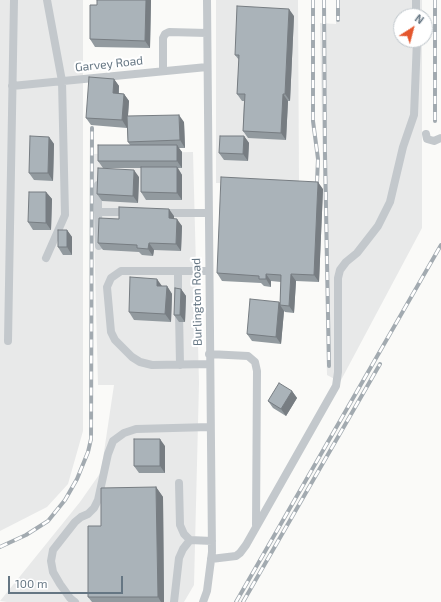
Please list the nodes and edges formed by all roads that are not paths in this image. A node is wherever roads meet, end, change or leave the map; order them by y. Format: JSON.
{"nodes":[{"id":1,"x":14,"y":0,"type":"edge"},
{"id":2,"x":47,"y":0,"type":"edge"},
{"id":3,"x":207,"y":0,"type":"edge"},
{"id":4,"x":207,"y":33,"type":"junction"},
{"id":5,"x":417,"y":48,"type":"edge"},
{"id":6,"x":207,"y":67,"type":"junction"},
{"id":7,"x":163,"y":71,"type":"junction"},
{"id":8,"x":62,"y":81,"type":"junction"},
{"id":9,"x":12,"y":86,"type":"junction"},
{"id":10,"x":426,"y":134,"type":"dead end"},
{"id":11,"x":441,"y":138,"type":"edge"},
{"id":12,"x":98,"y":178,"type":"edge"},
{"id":13,"x":98,"y":212,"type":"junction"},
{"id":14,"x":137,"y":212,"type":"edge"},
{"id":15,"x":153,"y":212,"type":"edge"},
{"id":16,"x":208,"y":213,"type":"junction"},
{"id":17,"x":99,"y":246,"type":"edge"},
{"id":18,"x":46,"y":258,"type":"dead end"},
{"id":19,"x":178,"y":271,"type":"junction"},
{"id":20,"x":208,"y":271,"type":"junction"},
{"id":21,"x":8,"y":341,"type":"dead end"},
{"id":22,"x":209,"y":354,"type":"junction"},
{"id":23,"x":209,"y":364,"type":"junction"},
{"id":24,"x":180,"y":365,"type":"junction"},
{"id":25,"x":210,"y":427,"type":"junction"},
{"id":26,"x":179,"y":482,"type":"dead end"},
{"id":27,"x":256,"y":527,"type":"junction"},
{"id":28,"x":190,"y":540,"type":"junction"},
{"id":29,"x":212,"y":541,"type":"junction"},
{"id":30,"x":211,"y":559,"type":"junction"},
{"id":31,"x":75,"y":602,"type":"edge"},
{"id":32,"x":174,"y":602,"type":"edge"},
{"id":33,"x":203,"y":602,"type":"edge"}],
"edges":[{"from":1,"to":9,"type":"street"},
{"from":2,"to":8,"type":"street"},
{"from":3,"to":4,"type":"street","name":"Burlington Road"},
{"from":4,"to":6,"type":"street","name":"Burlington Road"},
{"from":4,"to":7,"type":"street"},
{"from":5,"to":27,"type":"street"},
{"from":6,"to":7,"type":"street","name":"Garvey Road"},
{"from":6,"to":16,"type":"street","name":"Burlington Road"},
{"from":7,"to":8,"type":"street","name":"Garvey Road"},
{"from":8,"to":9,"type":"street","name":"Garvey Road"},
{"from":8,"to":18,"type":"street"},
{"from":9,"to":21,"type":"street"},
{"from":10,"to":11,"type":"street"},
{"from":12,"to":13,"type":"street"},
{"from":13,"to":14,"type":"street"},
{"from":13,"to":17,"type":"street"},
{"from":15,"to":16,"type":"street"},
{"from":16,"to":20,"type":"street","name":"Burlington Road"},
{"from":19,"to":20,"type":"street"},
{"from":19,"to":24,"type":"street"},
{"from":19,"to":24,"type":"street"},
{"from":20,"to":22,"type":"street","name":"Burlington Road"},
{"from":22,"to":23,"type":"street","name":"Burlington Road"},
{"from":22,"to":27,"type":"street"},
{"from":23,"to":24,"type":"street"},
{"from":23,"to":25,"type":"street","name":"Burlington Road"},
{"from":25,"to":29,"type":"street","name":"Burlington Road"},
{"from":25,"to":31,"type":"street"},
{"from":26,"to":28,"type":"street"},
{"from":27,"to":30,"type":"street"},
{"from":28,"to":29,"type":"street"},
{"from":28,"to":32,"type":"street"},
{"from":29,"to":30,"type":"street","name":"Burlington Road"},
{"from":30,"to":33,"type":"street","name":"Burlington Road"}]}
